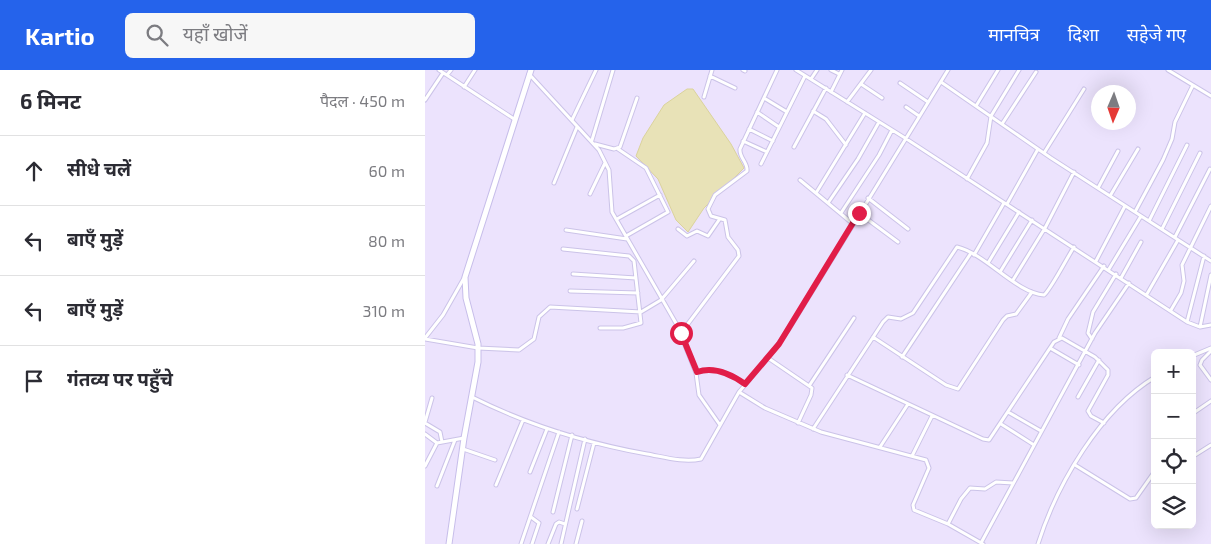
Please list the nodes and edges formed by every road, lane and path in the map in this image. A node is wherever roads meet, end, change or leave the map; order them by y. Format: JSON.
{"nodes":[{"id":1,"x":439,"y":70,"type":"edge"},
{"id":2,"x":451,"y":70,"type":"edge"},
{"id":3,"x":475,"y":70,"type":"edge"},
{"id":4,"x":596,"y":70,"type":"edge"},
{"id":5,"x":613,"y":70,"type":"edge"},
{"id":6,"x":712,"y":70,"type":"edge"},
{"id":7,"x":777,"y":70,"type":"edge"},
{"id":8,"x":817,"y":70,"type":"edge"},
{"id":9,"x":831,"y":70,"type":"edge"},
{"id":10,"x":842,"y":70,"type":"edge"},
{"id":11,"x":871,"y":70,"type":"edge"},
{"id":12,"x":948,"y":70,"type":"edge"},
{"id":13,"x":998,"y":70,"type":"edge"},
{"id":14,"x":1019,"y":70,"type":"edge"},
{"id":15,"x":1167,"y":70,"type":"edge"},
{"id":16,"x":1180,"y":70,"type":"edge"},
{"id":17,"x":798,"y":71,"type":"edge"},
{"id":18,"x":530,"y":72,"type":"edge"},
{"id":19,"x":1036,"y":72,"type":"dead end"},
{"id":20,"x":445,"y":74,"type":"junction"},
{"id":21,"x":839,"y":74,"type":"junction"},
{"id":22,"x":1177,"y":75,"type":"junction"},
{"id":23,"x":710,"y":76,"type":"junction"},
{"id":24,"x":805,"y":76,"type":"junction"},
{"id":25,"x":811,"y":79,"type":"junction"},
{"id":26,"x":941,"y":82,"type":"junction"},
{"id":27,"x":900,"y":83,"type":"dead end"},
{"id":28,"x":861,"y":84,"type":"junction"},
{"id":29,"x":1193,"y":85,"type":"junction"},
{"id":30,"x":464,"y":87,"type":"junction"},
{"id":31,"x":735,"y":88,"type":"dead end"},
{"id":32,"x":826,"y":88,"type":"junction"},
{"id":33,"x":1084,"y":89,"type":"dead end"},
{"id":34,"x":831,"y":92,"type":"junction"},
{"id":35,"x":1211,"y":96,"type":"edge"},
{"id":36,"x":637,"y":98,"type":"dead end"},
{"id":37,"x":704,"y":98,"type":"dead end"},
{"id":38,"x":763,"y":98,"type":"junction"},
{"id":39,"x":882,"y":98,"type":"dead end"},
{"id":40,"x":425,"y":100,"type":"edge"},
{"id":41,"x":847,"y":102,"type":"junction"},
{"id":42,"x":928,"y":102,"type":"junction"},
{"id":43,"x":976,"y":106,"type":"junction"},
{"id":44,"x":906,"y":107,"type":"dead end"},
{"id":45,"x":813,"y":111,"type":"junction"},
{"id":46,"x":757,"y":112,"type":"junction"},
{"id":47,"x":787,"y":112,"type":"junction"},
{"id":48,"x":865,"y":113,"type":"junction"},
{"id":49,"x":919,"y":116,"type":"junction"},
{"id":50,"x":991,"y":116,"type":"junction"},
{"id":51,"x":514,"y":119,"type":"junction"},
{"id":52,"x":572,"y":120,"type":"junction"},
{"id":53,"x":879,"y":122,"type":"junction"},
{"id":54,"x":1002,"y":124,"type":"junction"},
{"id":55,"x":577,"y":127,"type":"junction"},
{"id":56,"x":779,"y":127,"type":"junction"},
{"id":57,"x":749,"y":129,"type":"junction"},
{"id":58,"x":892,"y":130,"type":"junction"},
{"id":59,"x":905,"y":138,"type":"junction"},
{"id":60,"x":591,"y":141,"type":"junction"},
{"id":61,"x":743,"y":141,"type":"junction"},
{"id":62,"x":773,"y":141,"type":"junction"},
{"id":63,"x":595,"y":144,"type":"junction"},
{"id":64,"x":1187,"y":145,"type":"dead end"},
{"id":65,"x":845,"y":146,"type":"junction"},
{"id":66,"x":794,"y":147,"type":"dead end"},
{"id":67,"x":618,"y":149,"type":"junction"},
{"id":68,"x":1038,"y":149,"type":"junction"},
{"id":69,"x":1138,"y":149,"type":"dead end"},
{"id":70,"x":1118,"y":151,"type":"dead end"},
{"id":71,"x":767,"y":152,"type":"junction"},
{"id":72,"x":1044,"y":153,"type":"junction"},
{"id":73,"x":1200,"y":153,"type":"dead end"},
{"id":74,"x":605,"y":162,"type":"junction"},
{"id":75,"x":761,"y":164,"type":"dead end"},
{"id":76,"x":1209,"y":169,"type":"dead end"},
{"id":77,"x":1074,"y":172,"type":"junction"},
{"id":78,"x":967,"y":179,"type":"junction"},
{"id":79,"x":800,"y":180,"type":"dead end"},
{"id":80,"x":554,"y":183,"type":"dead end"},
{"id":81,"x":1098,"y":188,"type":"junction"},
{"id":82,"x":816,"y":193,"type":"junction"},
{"id":83,"x":590,"y":194,"type":"dead end"},
{"id":84,"x":660,"y":195,"type":"junction"},
{"id":85,"x":1110,"y":196,"type":"junction"},
{"id":86,"x":868,"y":198,"type":"junction"},
{"id":87,"x":828,"y":203,"type":"junction"},
{"id":88,"x":1005,"y":204,"type":"junction"},
{"id":89,"x":1125,"y":206,"type":"junction"},
{"id":90,"x":1211,"y":208,"type":"edge"},
{"id":91,"x":1019,"y":212,"type":"junction"},
{"id":92,"x":1135,"y":212,"type":"junction"},
{"id":93,"x":841,"y":213,"type":"junction"},
{"id":94,"x":859,"y":213,"type":"junction"},
{"id":95,"x":1141,"y":216,"type":"junction"},
{"id":96,"x":617,"y":219,"type":"junction"},
{"id":97,"x":719,"y":220,"type":"junction"},
{"id":98,"x":1032,"y":220,"type":"junction"},
{"id":99,"x":1149,"y":221,"type":"junction"},
{"id":100,"x":853,"y":223,"type":"junction"},
{"id":101,"x":1045,"y":228,"type":"junction"},
{"id":102,"x":678,"y":229,"type":"dead end"},
{"id":103,"x":908,"y":229,"type":"dead end"},
{"id":104,"x":1161,"y":229,"type":"junction"},
{"id":105,"x":566,"y":230,"type":"dead end"},
{"id":106,"x":627,"y":237,"type":"junction"},
{"id":107,"x":1175,"y":237,"type":"junction"},
{"id":108,"x":1179,"y":240,"type":"junction"},
{"id":109,"x":898,"y":242,"type":"dead end"},
{"id":110,"x":1141,"y":242,"type":"dead end"},
{"id":111,"x":1074,"y":247,"type":"junction"},
{"id":112,"x":563,"y":248,"type":"dead end"},
{"id":113,"x":1191,"y":248,"type":"junction"},
{"id":114,"x":972,"y":254,"type":"junction"},
{"id":115,"x":1204,"y":256,"type":"junction"},
{"id":116,"x":694,"y":261,"type":"dead end"},
{"id":117,"x":1096,"y":261,"type":"junction"},
{"id":118,"x":1211,"y":261,"type":"edge"},
{"id":119,"x":987,"y":263,"type":"junction"},
{"id":120,"x":1104,"y":266,"type":"junction"},
{"id":121,"x":1109,"y":269,"type":"junction"},
{"id":122,"x":1000,"y":272,"type":"junction"},
{"id":123,"x":573,"y":274,"type":"dead end"},
{"id":124,"x":1116,"y":274,"type":"junction"},
{"id":125,"x":1211,"y":275,"type":"edge"},
{"id":126,"x":465,"y":277,"type":"junction"},
{"id":127,"x":636,"y":278,"type":"junction"},
{"id":128,"x":1121,"y":278,"type":"junction"},
{"id":129,"x":1013,"y":280,"type":"junction"},
{"id":130,"x":1129,"y":282,"type":"junction"},
{"id":131,"x":570,"y":291,"type":"dead end"},
{"id":132,"x":1032,"y":292,"type":"junction"},
{"id":133,"x":638,"y":293,"type":"junction"},
{"id":134,"x":1147,"y":294,"type":"junction"},
{"id":135,"x":661,"y":300,"type":"junction"},
{"id":136,"x":1171,"y":310,"type":"junction"},
{"id":137,"x":641,"y":312,"type":"junction"},
{"id":138,"x":854,"y":318,"type":"dead end"},
{"id":139,"x":1187,"y":322,"type":"junction"},
{"id":140,"x":1211,"y":325,"type":"edge"},
{"id":141,"x":1200,"y":327,"type":"junction"},
{"id":142,"x":600,"y":328,"type":"dead end"},
{"id":143,"x":681,"y":333,"type":"junction"},
{"id":144,"x":873,"y":337,"type":"junction"},
{"id":145,"x":1059,"y":338,"type":"junction"},
{"id":146,"x":425,"y":339,"type":"edge"},
{"id":147,"x":1092,"y":339,"type":"junction"},
{"id":148,"x":478,"y":348,"type":"junction"},
{"id":149,"x":1050,"y":348,"type":"junction"},
{"id":150,"x":1211,"y":350,"type":"edge"},
{"id":151,"x":1085,"y":351,"type":"junction"},
{"id":152,"x":1196,"y":355,"type":"edge"},
{"id":153,"x":902,"y":356,"type":"junction"},
{"id":154,"x":768,"y":358,"type":"junction"},
{"id":155,"x":1099,"y":360,"type":"junction"},
{"id":156,"x":1079,"y":365,"type":"junction"},
{"id":157,"x":697,"y":372,"type":"junction"},
{"id":158,"x":847,"y":375,"type":"junction"},
{"id":159,"x":1151,"y":380,"type":"edge"},
{"id":160,"x":1211,"y":380,"type":"edge"},
{"id":161,"x":745,"y":384,"type":"junction"},
{"id":162,"x":809,"y":386,"type":"junction"},
{"id":163,"x":739,"y":392,"type":"junction"},
{"id":164,"x":472,"y":397,"type":"junction"},
{"id":165,"x":1078,"y":397,"type":"dead end"},
{"id":166,"x":432,"y":398,"type":"dead end"},
{"id":167,"x":1211,"y":401,"type":"edge"},
{"id":168,"x":908,"y":404,"type":"junction"},
{"id":169,"x":1196,"y":411,"type":"edge"},
{"id":170,"x":1008,"y":412,"type":"junction"},
{"id":171,"x":933,"y":416,"type":"junction"},
{"id":172,"x":523,"y":420,"type":"junction"},
{"id":173,"x":425,"y":422,"type":"edge"},
{"id":174,"x":1104,"y":422,"type":"junction"},
{"id":175,"x":798,"y":423,"type":"junction"},
{"id":176,"x":1001,"y":424,"type":"junction"},
{"id":177,"x":720,"y":425,"type":"junction"},
{"id":178,"x":547,"y":429,"type":"junction"},
{"id":179,"x":813,"y":429,"type":"junction"},
{"id":180,"x":1041,"y":431,"type":"junction"},
{"id":181,"x":559,"y":432,"type":"junction"},
{"id":182,"x":425,"y":434,"type":"edge"},
{"id":183,"x":572,"y":435,"type":"junction"},
{"id":184,"x":465,"y":438,"type":"junction"},
{"id":185,"x":455,"y":439,"type":"junction"},
{"id":186,"x":585,"y":439,"type":"junction"},
{"id":187,"x":442,"y":442,"type":"junction"},
{"id":188,"x":437,"y":443,"type":"junction"},
{"id":189,"x":593,"y":443,"type":"junction"},
{"id":190,"x":1034,"y":445,"type":"junction"},
{"id":191,"x":1211,"y":445,"type":"edge"},
{"id":192,"x":880,"y":447,"type":"junction"},
{"id":193,"x":463,"y":449,"type":"junction"},
{"id":194,"x":1196,"y":454,"type":"edge"},
{"id":195,"x":912,"y":456,"type":"junction"},
{"id":196,"x":495,"y":460,"type":"dead end"},
{"id":197,"x":1075,"y":465,"type":"junction"},
{"id":198,"x":425,"y":466,"type":"edge"},
{"id":199,"x":530,"y":472,"type":"dead end"},
{"id":200,"x":1151,"y":477,"type":"edge"},
{"id":201,"x":1013,"y":483,"type":"junction"},
{"id":202,"x":496,"y":485,"type":"dead end"},
{"id":203,"x":437,"y":486,"type":"dead end"},
{"id":204,"x":577,"y":509,"type":"dead end"},
{"id":205,"x":553,"y":512,"type":"dead end"},
{"id":206,"x":531,"y":517,"type":"junction"},
{"id":207,"x":582,"y":521,"type":"dead end"},
{"id":208,"x":565,"y":524,"type":"junction"},
{"id":209,"x":948,"y":524,"type":"junction"},
{"id":210,"x":982,"y":543,"type":"edge"},
{"id":211,"x":449,"y":544,"type":"edge"},
{"id":212,"x":521,"y":544,"type":"edge"},
{"id":213,"x":532,"y":544,"type":"edge"},
{"id":214,"x":548,"y":544,"type":"edge"},
{"id":215,"x":561,"y":544,"type":"edge"},
{"id":216,"x":577,"y":544,"type":"edge"},
{"id":217,"x":1038,"y":544,"type":"edge"}],
"edges":[{"from":1,"to":20,"type":"street"},
{"from":2,"to":20,"type":"street"},
{"from":3,"to":30,"type":"street"},
{"from":4,"to":52,"type":"street"},
{"from":5,"to":60,"type":"street"},
{"from":6,"to":23,"type":"street"},
{"from":7,"to":38,"type":"street"},
{"from":8,"to":25,"type":"street"},
{"from":9,"to":21,"type":"street"},
{"from":10,"to":21,"type":"street"},
{"from":11,"to":28,"type":"street"},
{"from":12,"to":26,"type":"street"},
{"from":13,"to":43,"type":"street"},
{"from":14,"to":50,"type":"street"},
{"from":15,"to":22,"type":"street"},
{"from":16,"to":22,"type":"street"},
{"from":17,"to":24,"type":"street"},
{"from":18,"to":51,"type":"street"},
{"from":18,"to":52,"type":"street"},
{"from":19,"to":54,"type":"street"},
{"from":20,"to":30,"type":"street"},
{"from":20,"to":40,"type":"street"},
{"from":21,"to":34,"type":"street"},
{"from":22,"to":29,"type":"street"},
{"from":23,"to":31,"type":"street"},
{"from":23,"to":37,"type":"street"},
{"from":24,"to":25,"type":"street"},
{"from":24,"to":47,"type":"street"},
{"from":25,"to":32,"type":"street"},
{"from":26,"to":42,"type":"street"},
{"from":26,"to":43,"type":"street"},
{"from":27,"to":42,"type":"street"},
{"from":28,"to":39,"type":"street"},
{"from":28,"to":41,"type":"street"},
{"from":29,"to":35,"type":"street"},
{"from":29,"to":92,"type":"street"},
{"from":30,"to":51,"type":"street"},
{"from":32,"to":34,"type":"street"},
{"from":32,"to":45,"type":"street"},
{"from":33,"to":72,"type":"street"},
{"from":34,"to":41,"type":"street"},
{"from":36,"to":67,"type":"street"},
{"from":38,"to":46,"type":"street"},
{"from":38,"to":47,"type":"street"},
{"from":41,"to":48,"type":"street"},
{"from":42,"to":49,"type":"street"},
{"from":43,"to":50,"type":"street"},
{"from":44,"to":49,"type":"street"},
{"from":45,"to":65,"type":"street"},
{"from":45,"to":66,"type":"street"},
{"from":46,"to":56,"type":"street"},
{"from":46,"to":57,"type":"street"},
{"from":47,"to":56,"type":"street"},
{"from":48,"to":53,"type":"street"},
{"from":48,"to":65,"type":"street"},
{"from":49,"to":59,"type":"street"},
{"from":50,"to":54,"type":"street"},
{"from":50,"to":78,"type":"street"},
{"from":51,"to":126,"type":"street"},
{"from":52,"to":55,"type":"street"},
{"from":53,"to":58,"type":"street"},
{"from":53,"to":87,"type":"street"},
{"from":54,"to":68,"type":"street"},
{"from":55,"to":60,"type":"street"},
{"from":55,"to":80,"type":"street"},
{"from":56,"to":62,"type":"street"},
{"from":57,"to":61,"type":"street"},
{"from":57,"to":62,"type":"street"},
{"from":58,"to":59,"type":"street"},
{"from":58,"to":93,"type":"street"},
{"from":59,"to":78,"type":"street"},
{"from":59,"to":86,"type":"street"},
{"from":60,"to":63,"type":"street"},
{"from":61,"to":71,"type":"street"},
{"from":61,"to":97,"type":"street"},
{"from":62,"to":71,"type":"street"},
{"from":63,"to":67,"type":"street"},
{"from":63,"to":74,"type":"street"},
{"from":64,"to":99,"type":"street"},
{"from":65,"to":82,"type":"street"},
{"from":67,"to":84,"type":"street"},
{"from":68,"to":72,"type":"street"},
{"from":68,"to":88,"type":"street"},
{"from":69,"to":85,"type":"street"},
{"from":70,"to":81,"type":"street"},
{"from":71,"to":75,"type":"street"},
{"from":72,"to":77,"type":"street"},
{"from":73,"to":104,"type":"street"},
{"from":74,"to":83,"type":"street"},
{"from":74,"to":96,"type":"street"},
{"from":76,"to":107,"type":"street"},
{"from":77,"to":81,"type":"street"},
{"from":77,"to":101,"type":"street"},
{"from":78,"to":88,"type":"street"},
{"from":79,"to":82,"type":"street"},
{"from":81,"to":85,"type":"street"},
{"from":82,"to":87,"type":"street"},
{"from":84,"to":96,"type":"street"},
{"from":84,"to":106,"type":"street"},
{"from":85,"to":89,"type":"street"},
{"from":86,"to":94,"type":"street"},
{"from":86,"to":103,"type":"street"},
{"from":87,"to":93,"type":"street"},
{"from":88,"to":91,"type":"street"},
{"from":88,"to":114,"type":"street"},
{"from":89,"to":92,"type":"street"},
{"from":89,"to":117,"type":"street"},
{"from":90,"to":113,"type":"street"},
{"from":91,"to":98,"type":"street"},
{"from":91,"to":119,"type":"street"},
{"from":92,"to":95,"type":"street"},
{"from":93,"to":100,"type":"street"},
{"from":94,"to":100,"type":"street"},
{"from":94,"to":109,"type":"street"},
{"from":95,"to":99,"type":"street"},
{"from":95,"to":121,"type":"street"},
{"from":96,"to":106,"type":"street"},
{"from":97,"to":102,"type":"street"},
{"from":97,"to":143,"type":"street"},
{"from":98,"to":101,"type":"street"},
{"from":98,"to":122,"type":"street"},
{"from":99,"to":104,"type":"street"},
{"from":100,"to":154,"type":"street"},
{"from":101,"to":111,"type":"street"},
{"from":101,"to":129,"type":"street"},
{"from":104,"to":107,"type":"street"},
{"from":105,"to":106,"type":"street"},
{"from":106,"to":135,"type":"street"},
{"from":107,"to":108,"type":"street"},
{"from":108,"to":113,"type":"street"},
{"from":108,"to":134,"type":"street"},
{"from":110,"to":128,"type":"street"},
{"from":111,"to":117,"type":"street"},
{"from":111,"to":132,"type":"street"},
{"from":112,"to":127,"type":"street"},
{"from":113,"to":115,"type":"street"},
{"from":113,"to":136,"type":"street"},
{"from":114,"to":119,"type":"street"},
{"from":114,"to":144,"type":"street"},
{"from":114,"to":153,"type":"street"},
{"from":115,"to":118,"type":"street"},
{"from":115,"to":139,"type":"street"},
{"from":116,"to":135,"type":"street"},
{"from":117,"to":120,"type":"street"},
{"from":119,"to":122,"type":"street"},
{"from":120,"to":121,"type":"street"},
{"from":120,"to":145,"type":"street"},
{"from":121,"to":124,"type":"street"},
{"from":122,"to":129,"type":"street"},
{"from":123,"to":127,"type":"street"},
{"from":124,"to":128,"type":"street"},
{"from":124,"to":147,"type":"street"},
{"from":125,"to":141,"type":"street"},
{"from":126,"to":146,"type":"street"},
{"from":126,"to":148,"type":"street"},
{"from":127,"to":133,"type":"street"},
{"from":128,"to":130,"type":"street"},
{"from":129,"to":132,"type":"street"},
{"from":130,"to":134,"type":"street"},
{"from":130,"to":147,"type":"street"},
{"from":131,"to":133,"type":"street"},
{"from":132,"to":153,"type":"street"},
{"from":133,"to":137,"type":"street"},
{"from":134,"to":136,"type":"street"},
{"from":135,"to":137,"type":"street"},
{"from":135,"to":143,"type":"street"},
{"from":136,"to":139,"type":"street"},
{"from":137,"to":142,"type":"street"},
{"from":137,"to":148,"type":"street"},
{"from":138,"to":162,"type":"street"},
{"from":139,"to":141,"type":"street"},
{"from":140,"to":141,"type":"street"},
{"from":143,"to":157,"type":"street"},
{"from":144,"to":153,"type":"street"},
{"from":144,"to":158,"type":"street"},
{"from":145,"to":149,"type":"street"},
{"from":145,"to":151,"type":"street"},
{"from":146,"to":148,"type":"street"},
{"from":147,"to":151,"type":"street"},
{"from":148,"to":164,"type":"street"},
{"from":149,"to":156,"type":"street"},
{"from":149,"to":170,"type":"street"},
{"from":150,"to":152,"type":"street"},
{"from":150,"to":160,"type":"street"},
{"from":151,"to":155,"type":"street"},
{"from":151,"to":156,"type":"street"},
{"from":154,"to":161,"type":"street"},
{"from":154,"to":162,"type":"street"},
{"from":155,"to":165,"type":"street"},
{"from":155,"to":174,"type":"street"},
{"from":156,"to":180,"type":"street"},
{"from":157,"to":161,"type":"street"},
{"from":157,"to":177,"type":"street"},
{"from":158,"to":168,"type":"street"},
{"from":158,"to":179,"type":"street"},
{"from":159,"to":174,"type":"street"},
{"from":161,"to":163,"type":"street"},
{"from":162,"to":175,"type":"street"},
{"from":163,"to":175,"type":"street"},
{"from":163,"to":177,"type":"street"},
{"from":164,"to":172,"type":"street"},
{"from":164,"to":184,"type":"street"},
{"from":166,"to":173,"type":"street"},
{"from":167,"to":169,"type":"street"},
{"from":168,"to":171,"type":"street"},
{"from":168,"to":192,"type":"street"},
{"from":170,"to":176,"type":"street"},
{"from":170,"to":180,"type":"street"},
{"from":171,"to":176,"type":"street"},
{"from":171,"to":195,"type":"street"},
{"from":172,"to":178,"type":"street"},
{"from":172,"to":202,"type":"street"},
{"from":173,"to":187,"type":"street"},
{"from":174,"to":197,"type":"street"},
{"from":175,"to":179,"type":"street"},
{"from":176,"to":190,"type":"street"},
{"from":177,"to":189,"type":"street"},
{"from":178,"to":181,"type":"street"},
{"from":178,"to":199,"type":"street"},
{"from":179,"to":192,"type":"street"},
{"from":180,"to":190,"type":"street"},
{"from":181,"to":183,"type":"street"},
{"from":181,"to":206,"type":"street"},
{"from":182,"to":188,"type":"street"},
{"from":183,"to":186,"type":"street"},
{"from":183,"to":205,"type":"street"},
{"from":184,"to":185,"type":"street"},
{"from":184,"to":193,"type":"street"},
{"from":185,"to":187,"type":"street"},
{"from":185,"to":203,"type":"street"},
{"from":186,"to":189,"type":"street"},
{"from":186,"to":208,"type":"street"},
{"from":187,"to":188,"type":"street"},
{"from":188,"to":198,"type":"street"},
{"from":189,"to":204,"type":"street"},
{"from":190,"to":201,"type":"street"},
{"from":191,"to":194,"type":"street"},
{"from":192,"to":195,"type":"street"},
{"from":193,"to":196,"type":"street"},
{"from":193,"to":211,"type":"street"},
{"from":195,"to":209,"type":"street"},
{"from":197,"to":200,"type":"street"},
{"from":197,"to":217,"type":"street"},
{"from":201,"to":209,"type":"street"},
{"from":201,"to":210,"type":"street"},
{"from":206,"to":212,"type":"street"},
{"from":206,"to":213,"type":"street"},
{"from":207,"to":216,"type":"street"},
{"from":208,"to":214,"type":"street"},
{"from":208,"to":215,"type":"street"},
{"from":209,"to":210,"type":"street"}]}
